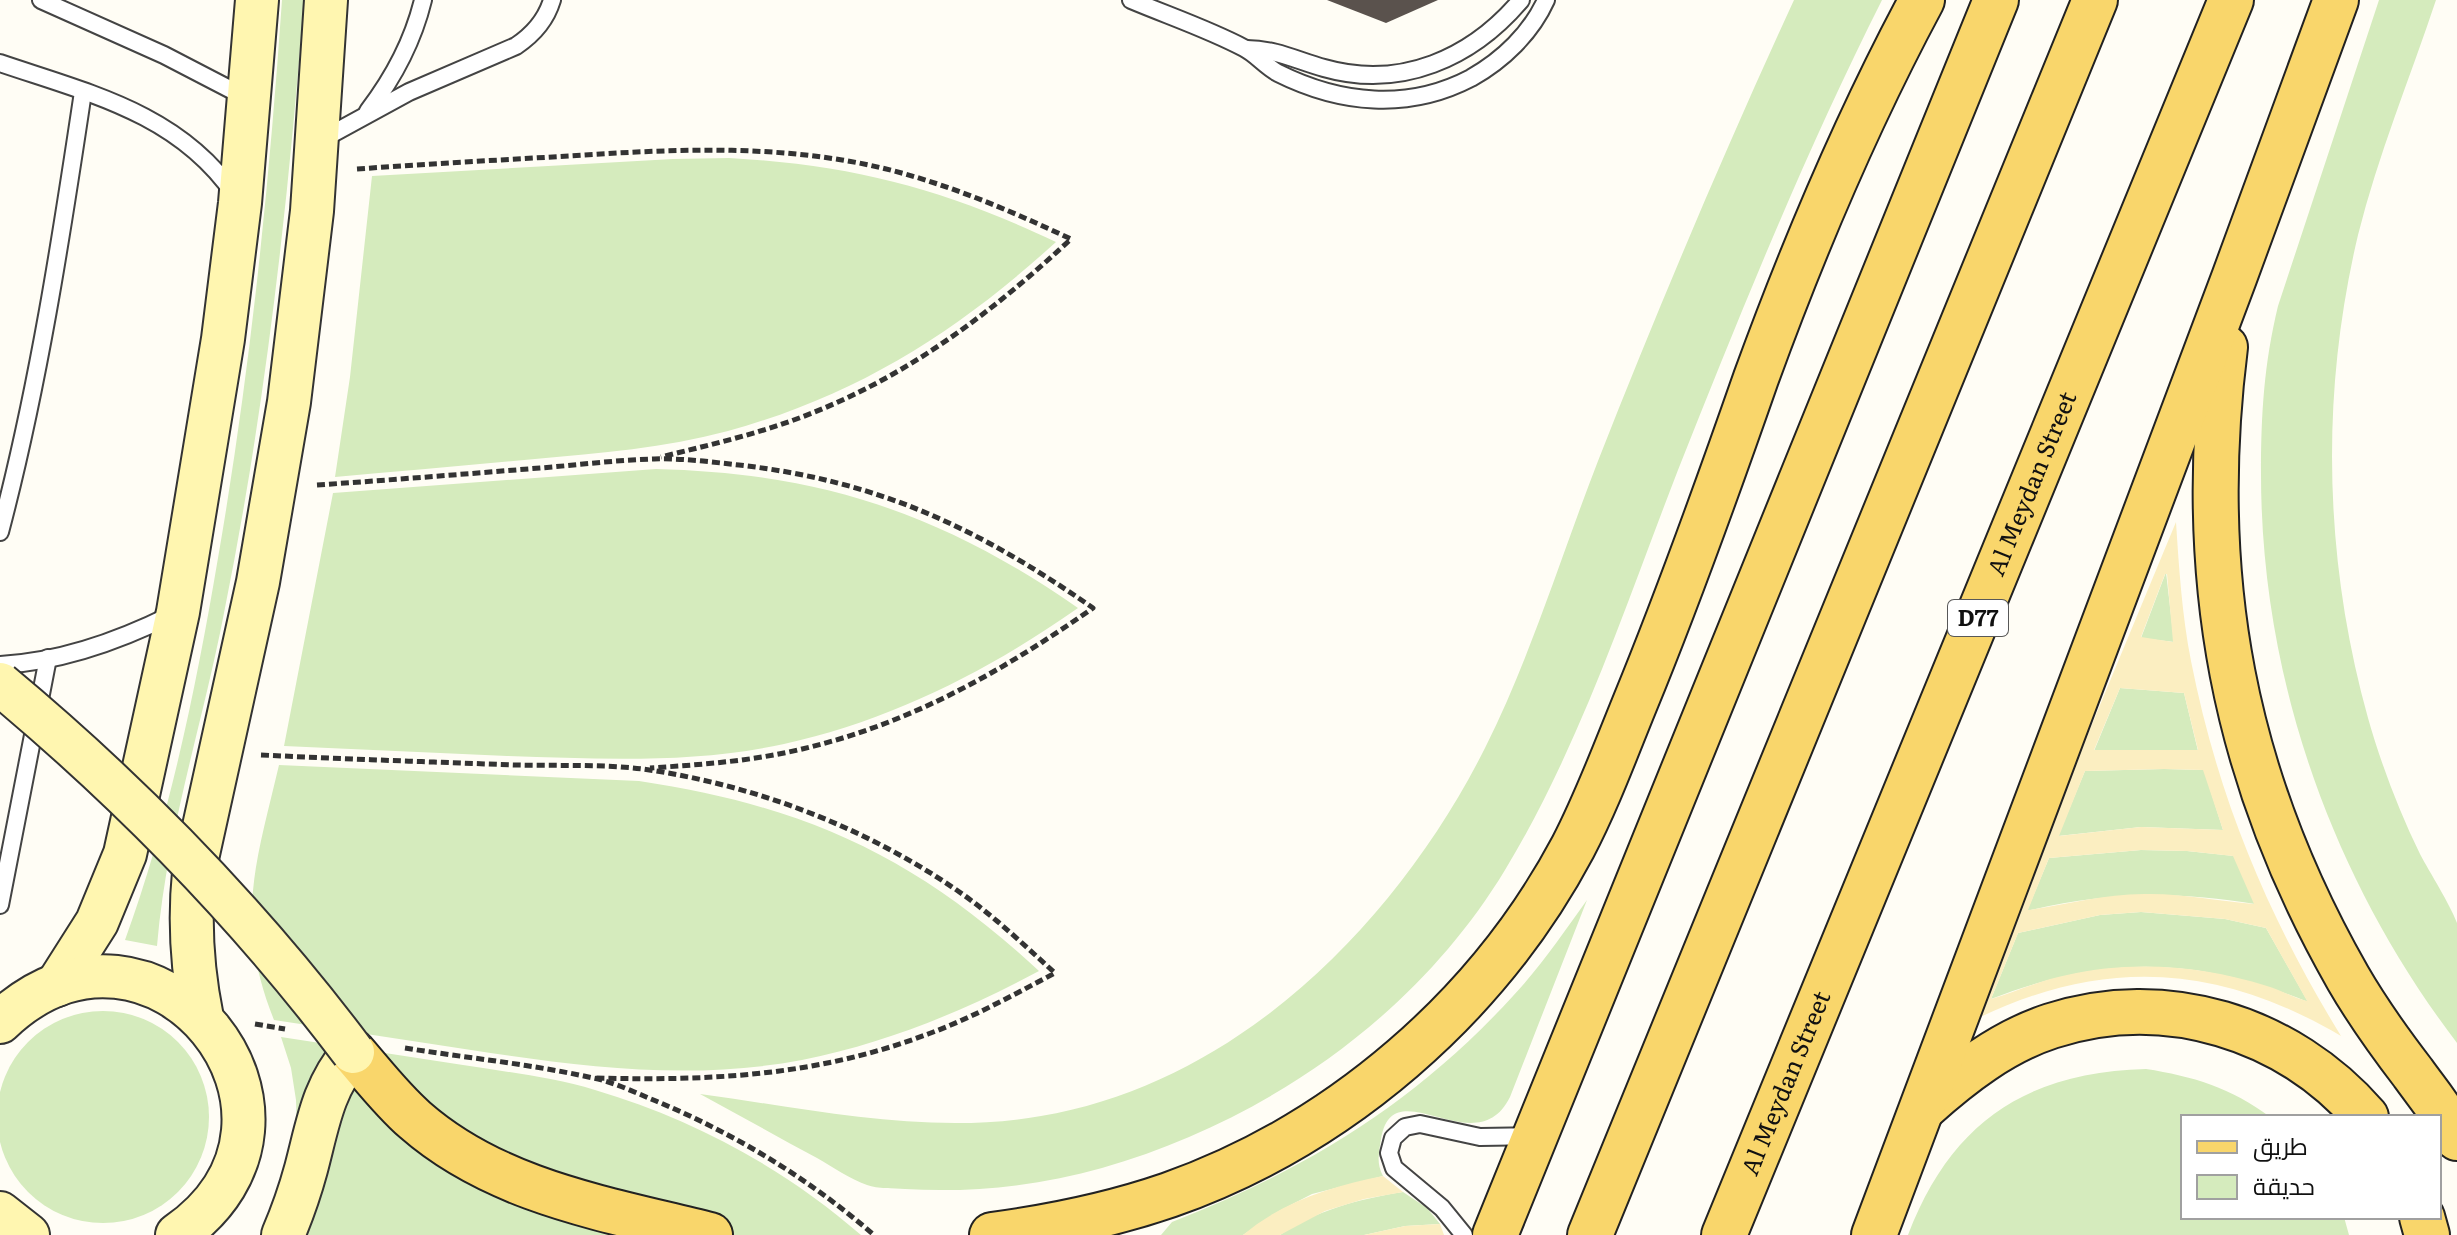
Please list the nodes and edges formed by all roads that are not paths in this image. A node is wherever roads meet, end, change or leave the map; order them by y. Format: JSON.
{"nodes":[{"id":1,"x":41,"y":0,"type":"edge"},
{"id":2,"x":257,"y":0,"type":"edge"},
{"id":3,"x":326,"y":0,"type":"edge"},
{"id":4,"x":423,"y":0,"type":"edge"},
{"id":5,"x":552,"y":0,"type":"edge"},
{"id":6,"x":1131,"y":0,"type":"edge"},
{"id":7,"x":1521,"y":0,"type":"edge"},
{"id":8,"x":1546,"y":0,"type":"edge"},
{"id":9,"x":1922,"y":0,"type":"edge"},
{"id":10,"x":1996,"y":0,"type":"edge"},
{"id":11,"x":2095,"y":0,"type":"edge"},
{"id":12,"x":2231,"y":0,"type":"edge"},
{"id":13,"x":2336,"y":0,"type":"edge"},
{"id":14,"x":1247,"y":49,"type":"junction"},
{"id":15,"x":0,"y":63,"type":"edge"},
{"id":16,"x":83,"y":92,"type":"junction"},
{"id":17,"x":249,"y":99,"type":"junction"},
{"id":18,"x":365,"y":115,"type":"junction"},
{"id":19,"x":317,"y":143,"type":"junction"},
{"id":20,"x":240,"y":203,"type":"junction"},
{"id":21,"x":2234,"y":278,"type":"junction"},
{"id":22,"x":0,"y":532,"type":"edge"},
{"id":23,"x":178,"y":612,"type":"junction"},
{"id":24,"x":48,"y":658,"type":"junction"},
{"id":25,"x":0,"y":665,"type":"edge"},
{"id":26,"x":0,"y":684,"type":"edge"},
{"id":27,"x":0,"y":905,"type":"edge"},
{"id":28,"x":57,"y":985,"type":"junction"},
{"id":29,"x":202,"y":1018,"type":"junction"},
{"id":30,"x":0,"y":1022,"type":"edge"},
{"id":31,"x":373,"y":1049,"type":"junction"},
{"id":32,"x":1921,"y":1110,"type":"junction"},
{"id":33,"x":2364,"y":1115,"type":"edge"},
{"id":34,"x":2455,"y":1135,"type":"edge"},
{"id":35,"x":1534,"y":1136,"type":"junction"},
{"id":36,"x":0,"y":1213,"type":"edge"},
{"id":37,"x":0,"y":1222,"type":"edge"},
{"id":38,"x":3,"y":1235,"type":"edge"},
{"id":39,"x":28,"y":1235,"type":"edge"},
{"id":40,"x":177,"y":1235,"type":"edge"},
{"id":41,"x":283,"y":1235,"type":"edge"},
{"id":42,"x":710,"y":1235,"type":"edge"},
{"id":43,"x":992,"y":1235,"type":"edge"},
{"id":44,"x":1464,"y":1235,"type":"edge"},
{"id":45,"x":1495,"y":1235,"type":"edge"},
{"id":46,"x":1590,"y":1235,"type":"edge"},
{"id":47,"x":1724,"y":1235,"type":"edge"},
{"id":48,"x":1874,"y":1235,"type":"edge"}],
"edges":[{"from":1,"to":17,"type":"lane"},
{"from":2,"to":17,"type":"street"},
{"from":3,"to":19,"type":"street"},
{"from":4,"to":18,"type":"lane"},
{"from":5,"to":18,"type":"lane"},
{"from":6,"to":14,"type":"lane"},
{"from":7,"to":14,"type":"lane"},
{"from":8,"to":14,"type":"lane"},
{"from":9,"to":43,"type":"main road"},
{"from":10,"to":35,"type":"main road"},
{"from":11,"to":46,"type":"main road"},
{"from":12,"to":47,"type":"main road","name":"Al Meydan Street","number":"D77"},
{"from":13,"to":21,"type":"main road"},
{"from":15,"to":16,"type":"lane"},
{"from":16,"to":20,"type":"lane"},
{"from":16,"to":22,"type":"lane"},
{"from":17,"to":20,"type":"street"},
{"from":18,"to":19,"type":"lane"},
{"from":19,"to":29,"type":"street"},
{"from":20,"to":23,"type":"street"},
{"from":21,"to":32,"type":"main road"},
{"from":21,"to":34,"type":"main road"},
{"from":23,"to":24,"type":"lane"},
{"from":23,"to":28,"type":"street"},
{"from":24,"to":25,"type":"lane"},
{"from":24,"to":27,"type":"lane"},
{"from":26,"to":31,"type":"street","bridge":true},
{"from":28,"to":29,"type":"street"},
{"from":28,"to":30,"type":"street"},
{"from":29,"to":40,"type":"street"},
{"from":31,"to":41,"type":"street"},
{"from":31,"to":42,"type":"main road"},
{"from":32,"to":33,"type":"main road"},
{"from":32,"to":48,"type":"main road"},
{"from":35,"to":44,"type":"lane"},
{"from":35,"to":45,"type":"main road"},
{"from":36,"to":39,"type":"street"},
{"from":37,"to":38,"type":"street"}]}
